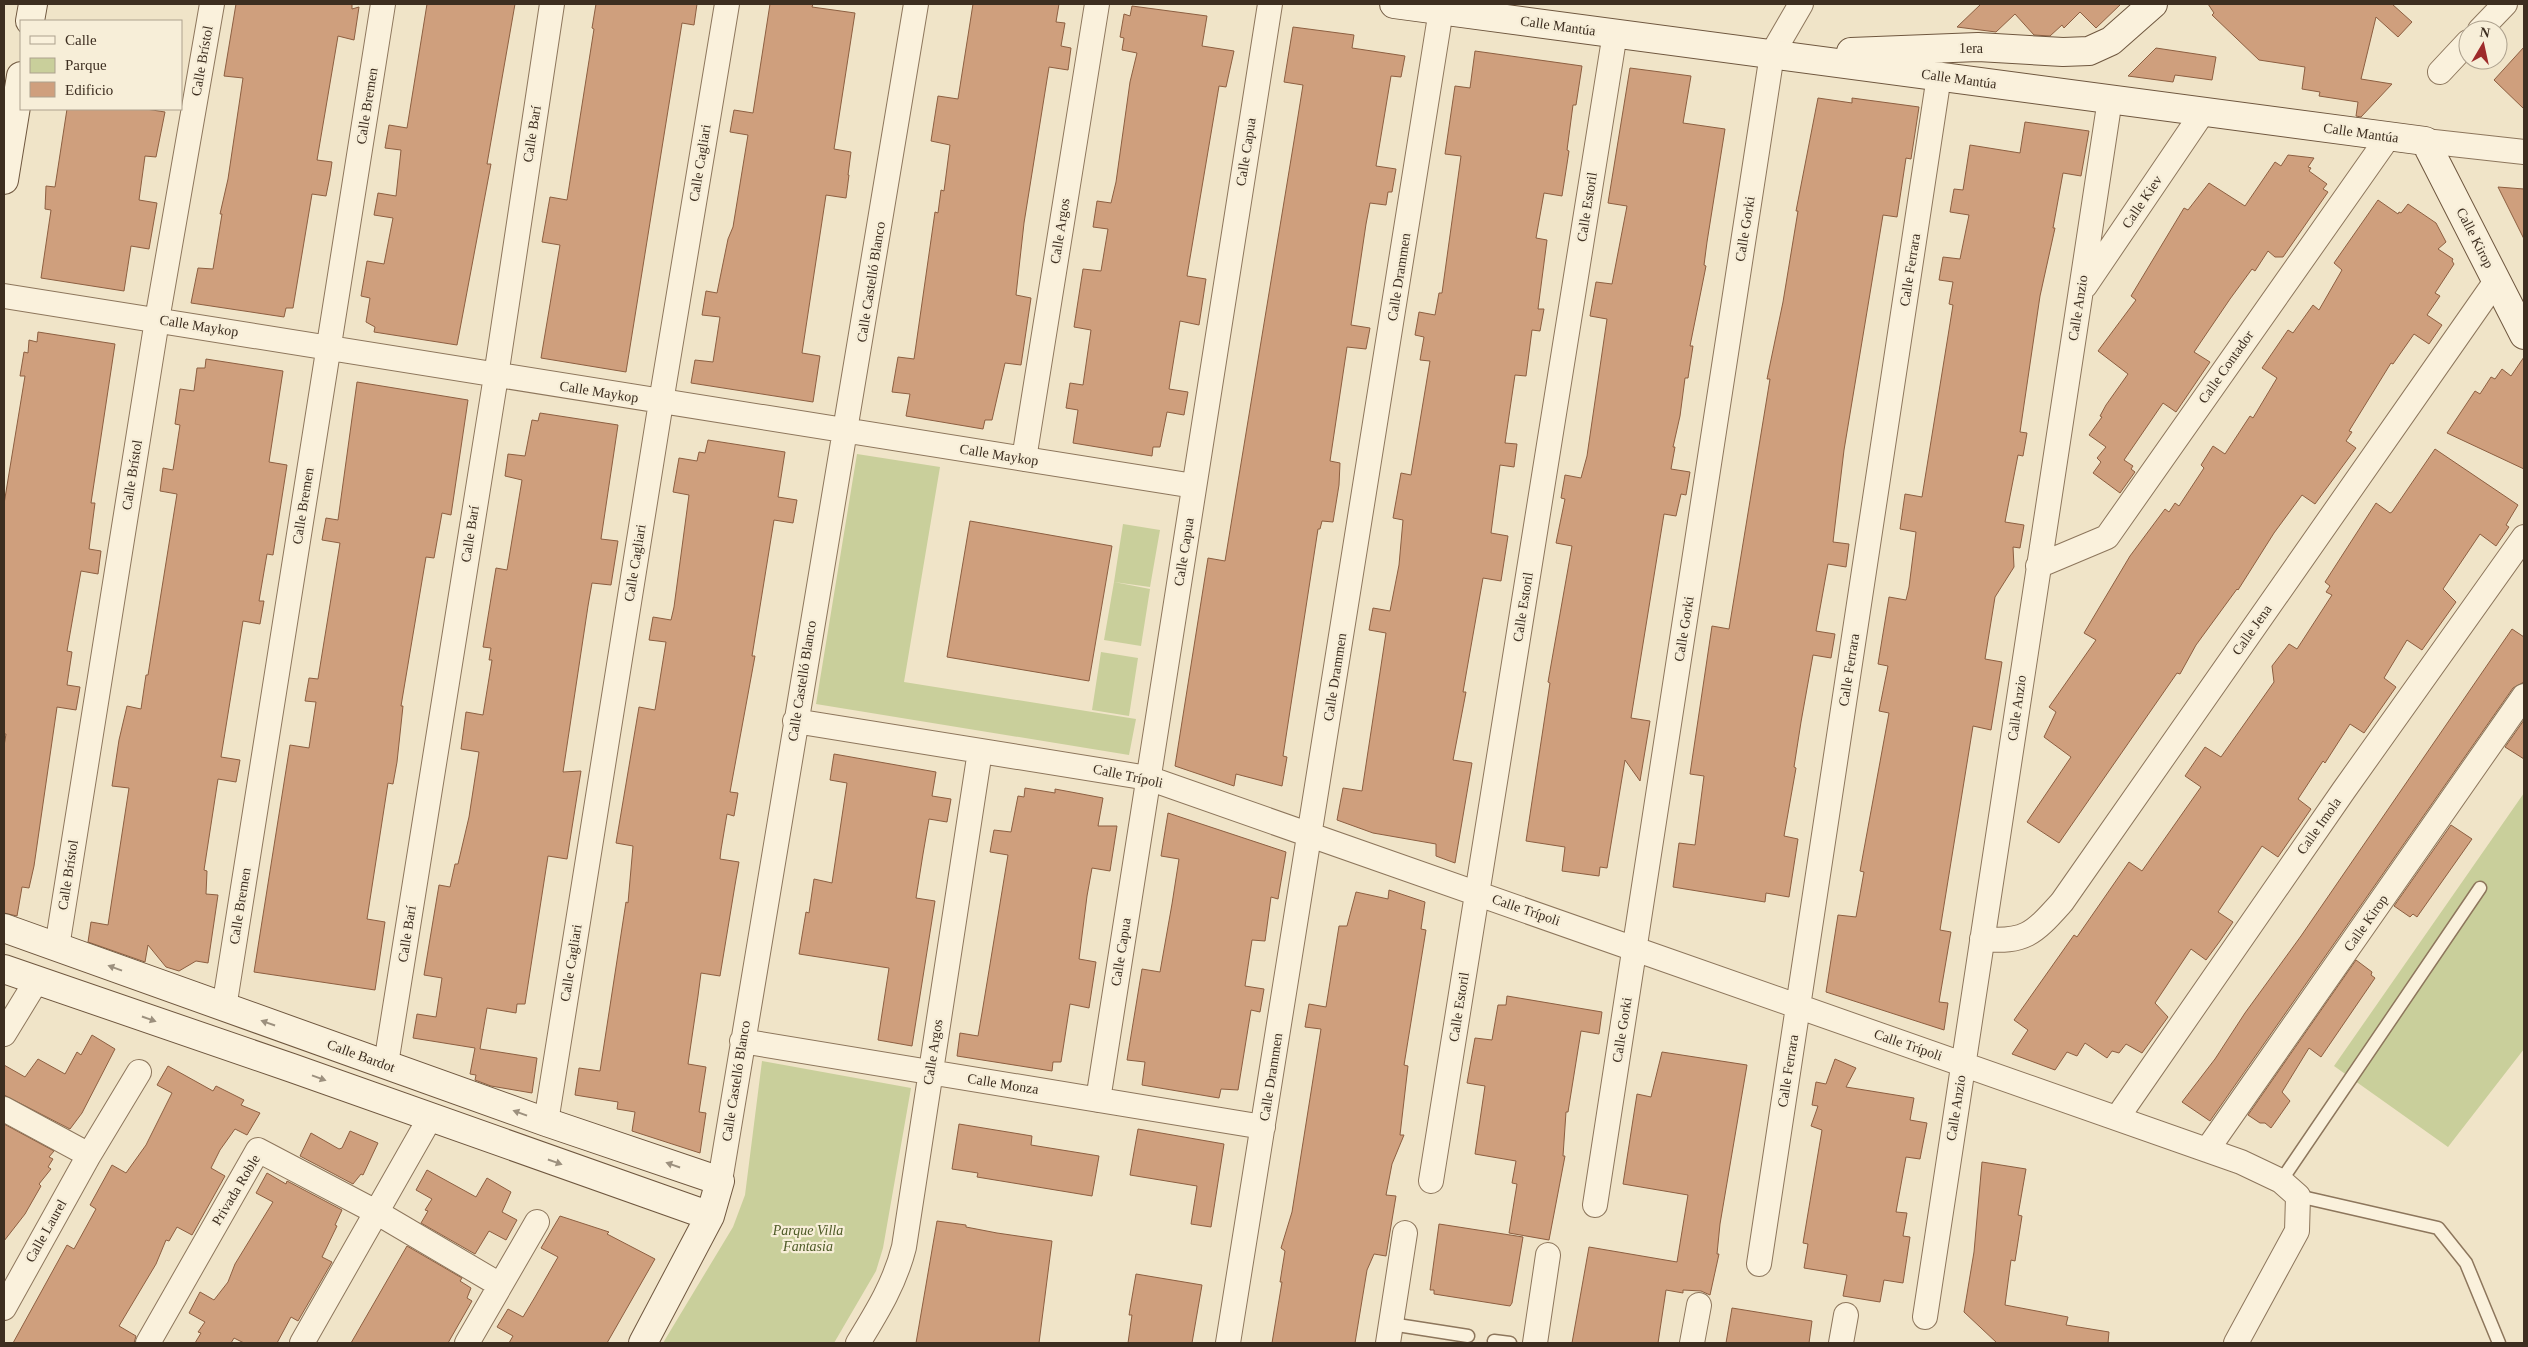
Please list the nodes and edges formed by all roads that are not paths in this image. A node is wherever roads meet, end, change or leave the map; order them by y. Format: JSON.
{"nodes":[{"id":1,"x":33,"y":4,"type":"edge"},
{"id":2,"x":212,"y":4,"type":"edge"},
{"id":3,"x":383,"y":4,"type":"edge"},
{"id":4,"x":552,"y":4,"type":"edge"},
{"id":5,"x":727,"y":4,"type":"edge"},
{"id":6,"x":916,"y":4,"type":"edge"},
{"id":7,"x":1097,"y":4,"type":"edge"},
{"id":8,"x":1270,"y":4,"type":"edge"},
{"id":9,"x":1394,"y":4,"type":"edge"},
{"id":10,"x":1799,"y":4,"type":"edge"},
{"id":11,"x":2153,"y":4,"type":"edge"},
{"id":12,"x":2505,"y":4,"type":"edge"},
{"id":13,"x":1444,"y":7,"type":"edge"},
{"id":14,"x":30,"y":20,"type":"edge"},
{"id":15,"x":2490,"y":20,"type":"edge"},
{"id":16,"x":1615,"y":33,"type":"junction"},
{"id":17,"x":2458,"y":53,"type":"edge"},
{"id":18,"x":1772,"y":54,"type":"junction"},
{"id":19,"x":2440,"y":72,"type":"dead end"},
{"id":20,"x":1939,"y":76,"type":"junction"},
{"id":21,"x":20,"y":82,"type":"edge"},
{"id":22,"x":2110,"y":99,"type":"junction"},
{"id":23,"x":2203,"y":112,"type":"junction"},
{"id":24,"x":2389,"y":136,"type":"junction"},
{"id":25,"x":2425,"y":141,"type":"junction"},
{"id":26,"x":2524,"y":152,"type":"edge"},
{"id":27,"x":4,"y":180,"type":"edge"},
{"id":28,"x":2496,"y":281,"type":"junction"},
{"id":29,"x":2081,"y":292,"type":"junction"},
{"id":30,"x":4,"y":296,"type":"edge"},
{"id":31,"x":158,"y":320,"type":"junction"},
{"id":32,"x":2524,"y":335,"type":"edge"},
{"id":33,"x":328,"y":347,"type":"junction"},
{"id":34,"x":496,"y":376,"type":"junction"},
{"id":35,"x":661,"y":402,"type":"junction"},
{"id":36,"x":847,"y":429,"type":"junction"},
{"id":37,"x":1024,"y":459,"type":"junction"},
{"id":38,"x":1194,"y":486,"type":"junction"},
{"id":39,"x":2524,"y":537,"type":"edge"},
{"id":40,"x":2038,"y":566,"type":"junction"},
{"id":41,"x":2524,"y":696,"type":"edge"},
{"id":42,"x":795,"y":721,"type":"junction"},
{"id":43,"x":980,"y":750,"type":"junction"},
{"id":44,"x":1148,"y":778,"type":"junction"},
{"id":45,"x":1310,"y":834,"type":"junction"},
{"id":46,"x":2480,"y":888,"type":"dead end"},
{"id":47,"x":1478,"y":893,"type":"junction"},
{"id":48,"x":4,"y":928,"type":"edge"},
{"id":49,"x":1982,"y":939,"type":"junction"},
{"id":50,"x":57,"y":948,"type":"junction"},
{"id":51,"x":1635,"y":949,"type":"junction"},
{"id":52,"x":4,"y":969,"type":"edge"},
{"id":53,"x":37,"y":980,"type":"junction"},
{"id":54,"x":1798,"y":1006,"type":"junction"},
{"id":55,"x":224,"y":1008,"type":"junction"},
{"id":56,"x":4,"y":1034,"type":"edge"},
{"id":57,"x":308,"y":1036,"type":"junction"},
{"id":58,"x":742,"y":1041,"type":"junction"},
{"id":59,"x":386,"y":1064,"type":"junction"},
{"id":60,"x":1963,"y":1064,"type":"junction"},
{"id":61,"x":292,"y":1068,"type":"junction"},
{"id":62,"x":139,"y":1072,"type":"dead end"},
{"id":63,"x":930,"y":1072,"type":"junction"},
{"id":64,"x":1098,"y":1100,"type":"junction"},
{"id":65,"x":4,"y":1109,"type":"edge"},
{"id":66,"x":430,"y":1118,"type":"junction"},
{"id":67,"x":2118,"y":1118,"type":"junction"},
{"id":68,"x":546,"y":1122,"type":"junction"},
{"id":69,"x":1263,"y":1127,"type":"junction"},
{"id":70,"x":2207,"y":1150,"type":"junction"},
{"id":71,"x":89,"y":1155,"type":"junction"},
{"id":72,"x":720,"y":1181,"type":"junction"},
{"id":73,"x":1431,"y":1181,"type":"dead end"},
{"id":74,"x":2290,"y":1189,"type":"junction"},
{"id":75,"x":1595,"y":1204,"type":"dead end"},
{"id":76,"x":376,"y":1212,"type":"junction"},
{"id":77,"x":710,"y":1216,"type":"junction"},
{"id":78,"x":537,"y":1222,"type":"dead end"},
{"id":79,"x":1405,"y":1233,"type":"dead end"},
{"id":80,"x":1548,"y":1255,"type":"dead end"},
{"id":81,"x":1759,"y":1264,"type":"dead end"},
{"id":82,"x":500,"y":1285,"type":"junction"},
{"id":83,"x":1698,"y":1304,"type":"dead end"},
{"id":84,"x":4,"y":1308,"type":"edge"},
{"id":85,"x":1846,"y":1315,"type":"dead end"},
{"id":86,"x":1924,"y":1317,"type":"dead end"},
{"id":87,"x":1389,"y":1334,"type":"edge"},
{"id":88,"x":1468,"y":1336,"type":"dead end"},
{"id":89,"x":1494,"y":1341,"type":"dead end"},
{"id":90,"x":148,"y":1343,"type":"edge"},
{"id":91,"x":302,"y":1343,"type":"edge"},
{"id":92,"x":467,"y":1343,"type":"edge"},
{"id":93,"x":643,"y":1343,"type":"edge"},
{"id":94,"x":858,"y":1343,"type":"edge"},
{"id":95,"x":1228,"y":1343,"type":"edge"},
{"id":96,"x":1510,"y":1343,"type":"edge"},
{"id":97,"x":1535,"y":1343,"type":"edge"},
{"id":98,"x":1692,"y":1343,"type":"edge"},
{"id":99,"x":1841,"y":1343,"type":"edge"},
{"id":100,"x":2236,"y":1343,"type":"edge"},
{"id":101,"x":2499,"y":1343,"type":"edge"}],
"edges":[{"from":1,"to":14,"type":"street"},
{"from":2,"to":31,"type":"street","name":"Calle Brístol"},
{"from":3,"to":33,"type":"street","name":"Calle Bremen"},
{"from":4,"to":34,"type":"street","name":"Calle Barí"},
{"from":5,"to":35,"type":"street","name":"Calle Cagliari"},
{"from":6,"to":36,"type":"street","name":"Calle Castelló Blanco"},
{"from":7,"to":37,"type":"street","name":"Calle Argos"},
{"from":8,"to":38,"type":"street","name":"Calle Capua"},
{"from":9,"to":13,"type":"street","name":"Calle Mantúa"},
{"from":10,"to":18,"type":"street"},
{"from":11,"to":18,"type":"street","name":"1era"},
{"from":12,"to":15,"type":"street"},
{"from":13,"to":16,"type":"street","name":"Calle Mantúa"},
{"from":13,"to":45,"type":"street","name":"Calle Drammen"},
{"from":16,"to":18,"type":"street","name":"Calle Mantúa"},
{"from":16,"to":47,"type":"street","name":"Calle Estoril"},
{"from":17,"to":19,"type":"street"},
{"from":18,"to":20,"type":"street","name":"Calle Mantúa"},
{"from":18,"to":51,"type":"street","name":"Calle Gorki"},
{"from":20,"to":22,"type":"street","name":"Calle Mantúa"},
{"from":20,"to":54,"type":"street","name":"Calle Ferrara"},
{"from":21,"to":27,"type":"street"},
{"from":22,"to":23,"type":"street","name":"Calle Mantúa"},
{"from":22,"to":29,"type":"street","name":"Calle Anzio"},
{"from":23,"to":24,"type":"street","name":"Calle Mantúa"},
{"from":23,"to":29,"type":"street","name":"Calle Kiev"},
{"from":24,"to":25,"type":"street","name":"Calle Mantúa"},
{"from":24,"to":40,"type":"street","name":"Calle Contador"},
{"from":25,"to":26,"type":"street","name":"Calle Mantúa"},
{"from":25,"to":28,"type":"street","name":"Calle Kirop"},
{"from":28,"to":32,"type":"street","name":"Calle Kirop"},
{"from":28,"to":49,"type":"street","name":"Calle Jena"},
{"from":29,"to":40,"type":"street","name":"Calle Anzio"},
{"from":30,"to":31,"type":"street","name":"Calle Maykop"},
{"from":31,"to":33,"type":"street","name":"Calle Maykop"},
{"from":31,"to":50,"type":"street","name":"Calle Brístol"},
{"from":33,"to":34,"type":"street","name":"Calle Maykop"},
{"from":33,"to":55,"type":"street","name":"Calle Bremen"},
{"from":34,"to":35,"type":"street","name":"Calle Maykop"},
{"from":34,"to":59,"type":"street","name":"Calle Barí"},
{"from":35,"to":36,"type":"street","name":"Calle Maykop"},
{"from":35,"to":68,"type":"street","name":"Calle Cagliari"},
{"from":36,"to":37,"type":"street","name":"Calle Maykop"},
{"from":36,"to":42,"type":"street","name":"Calle Castelló Blanco"},
{"from":37,"to":38,"type":"street","name":"Calle Maykop"},
{"from":38,"to":44,"type":"street","name":"Calle Capua"},
{"from":39,"to":67,"type":"street","name":"Calle Imola"},
{"from":40,"to":49,"type":"street","name":"Calle Anzio"},
{"from":41,"to":70,"type":"street","name":"Calle Kirop"},
{"from":42,"to":43,"type":"street","name":"Calle Trípoli"},
{"from":42,"to":58,"type":"street","name":"Calle Castelló Blanco"},
{"from":43,"to":44,"type":"street","name":"Calle Trípoli"},
{"from":43,"to":63,"type":"street","name":"Calle Argos"},
{"from":44,"to":45,"type":"street","name":"Calle Trípoli"},
{"from":44,"to":64,"type":"street","name":"Calle Capua"},
{"from":45,"to":47,"type":"street","name":"Calle Trípoli"},
{"from":45,"to":69,"type":"street","name":"Calle Drammen"},
{"from":46,"to":74,"type":"lane"},
{"from":47,"to":51,"type":"street","name":"Calle Trípoli"},
{"from":47,"to":73,"type":"street","name":"Calle Estoril"},
{"from":48,"to":50,"type":"street","name":"Calle Bardot"},
{"from":49,"to":60,"type":"street","name":"Calle Anzio"},
{"from":55,"to":50,"type":"street","name":"Calle Bardot","one_way":true},
{"from":51,"to":54,"type":"street","name":"Calle Trípoli"},
{"from":51,"to":75,"type":"street","name":"Calle Gorki"},
{"from":52,"to":53,"type":"street"},
{"from":53,"to":56,"type":"street"},
{"from":53,"to":61,"type":"street","one_way":true},
{"from":54,"to":60,"type":"street","name":"Calle Trípoli"},
{"from":54,"to":81,"type":"street","name":"Calle Ferrara"},
{"from":57,"to":55,"type":"street","name":"Calle Bardot","one_way":true},
{"from":57,"to":59,"type":"street","name":"Calle Bardot"},
{"from":57,"to":61,"type":"street"},
{"from":58,"to":63,"type":"street","name":"Calle Monza"},
{"from":58,"to":72,"type":"street","name":"Calle Castelló Blanco"},
{"from":68,"to":59,"type":"street","name":"Calle Bardot","one_way":true},
{"from":60,"to":67,"type":"street","name":"Calle Trípoli"},
{"from":60,"to":86,"type":"street","name":"Calle Anzio"},
{"from":61,"to":66,"type":"street","one_way":true},
{"from":62,"to":71,"type":"street","name":"Calle Laurel"},
{"from":63,"to":64,"type":"street","name":"Calle Monza"},
{"from":63,"to":94,"type":"street","name":"Calle Argos"},
{"from":64,"to":69,"type":"street","name":"Calle Monza"},
{"from":65,"to":71,"type":"street"},
{"from":66,"to":76,"type":"street"},
{"from":66,"to":77,"type":"street","one_way":true},
{"from":67,"to":70,"type":"street","name":"Calle Trípoli"},
{"from":72,"to":68,"type":"street","name":"Calle Bardot","one_way":true},
{"from":69,"to":95,"type":"street","name":"Calle Drammen"},
{"from":70,"to":74,"type":"street","name":"Calle Trípoli"},
{"from":71,"to":84,"type":"street","name":"Calle Laurel"},
{"from":72,"to":77,"type":"street","name":"Calle Castelló Blanco"},
{"from":74,"to":100,"type":"street"},
{"from":74,"to":101,"type":"lane"},
{"from":76,"to":82,"type":"street","name":"Privada Roble"},
{"from":76,"to":90,"type":"street","name":"Privada Roble"},
{"from":76,"to":91,"type":"street"},
{"from":77,"to":93,"type":"street","name":"Calle Castelló Blanco"},
{"from":78,"to":82,"type":"street"},
{"from":79,"to":87,"type":"street"},
{"from":80,"to":97,"type":"street"},
{"from":82,"to":92,"type":"street"},
{"from":83,"to":98,"type":"street"},
{"from":85,"to":99,"type":"street"},
{"from":87,"to":88,"type":"lane"},
{"from":89,"to":96,"type":"lane"}]}
